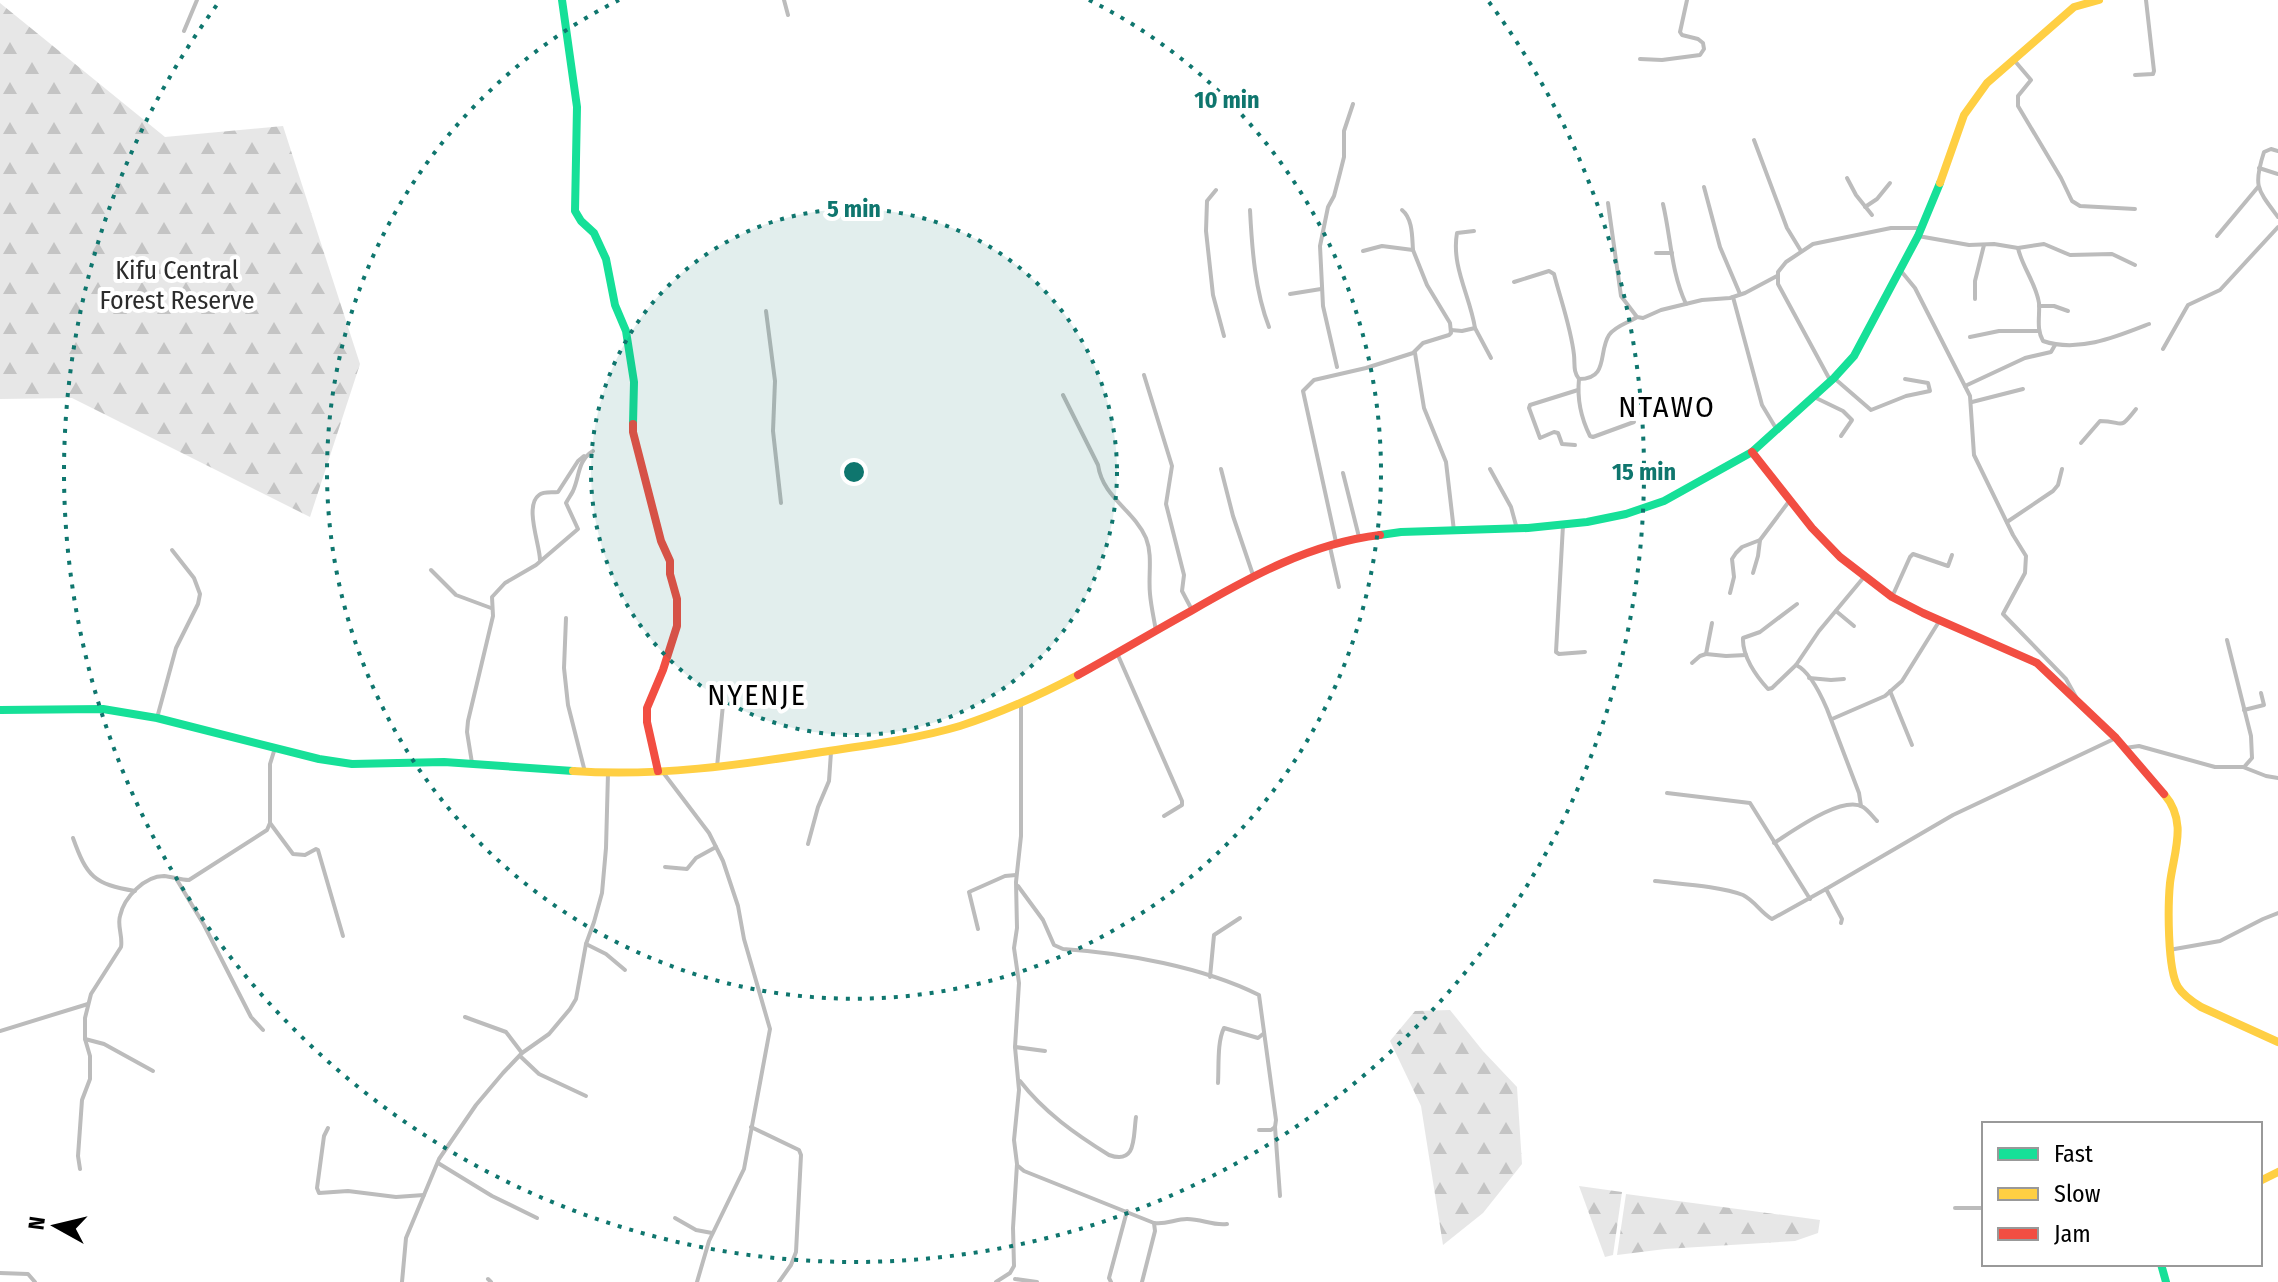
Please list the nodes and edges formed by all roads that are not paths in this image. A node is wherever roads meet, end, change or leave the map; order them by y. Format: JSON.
{"nodes":[{"id":1,"x":197,"y":0,"type":"edge"},
{"id":2,"x":562,"y":0,"type":"edge"},
{"id":3,"x":784,"y":0,"type":"edge"},
{"id":4,"x":1687,"y":0,"type":"edge"},
{"id":5,"x":2099,"y":0,"type":"edge"},
{"id":6,"x":2146,"y":0,"type":"edge"},
{"id":7,"x":788,"y":15,"type":"dead end"},
{"id":8,"x":184,"y":31,"type":"dead end"},
{"id":9,"x":1640,"y":59,"type":"dead end"},
{"id":10,"x":2014,"y":60,"type":"junction"},
{"id":11,"x":2135,"y":75,"type":"dead end"},
{"id":12,"x":1353,"y":104,"type":"dead end"},
{"id":13,"x":1754,"y":140,"type":"dead end"},
{"id":14,"x":2278,"y":151,"type":"edge"},
{"id":15,"x":2259,"y":168,"type":"junction"},
{"id":16,"x":2278,"y":174,"type":"edge"},
{"id":17,"x":1847,"y":178,"type":"dead end"},
{"id":18,"x":1890,"y":183,"type":"dead end"},
{"id":19,"x":1704,"y":187,"type":"dead end"},
{"id":20,"x":2258,"y":187,"type":"junction"},
{"id":21,"x":1216,"y":190,"type":"dead end"},
{"id":22,"x":1608,"y":203,"type":"dead end"},
{"id":23,"x":1663,"y":204,"type":"dead end"},
{"id":24,"x":1865,"y":207,"type":"junction"},
{"id":25,"x":2135,"y":209,"type":"dead end"},
{"id":26,"x":1250,"y":210,"type":"dead end"},
{"id":27,"x":1402,"y":210,"type":"dead end"},
{"id":28,"x":1872,"y":215,"type":"dead end"},
{"id":29,"x":2278,"y":217,"type":"edge"},
{"id":30,"x":2278,"y":227,"type":"edge"},
{"id":31,"x":1474,"y":231,"type":"dead end"},
{"id":32,"x":1920,"y":232,"type":"junction"},
{"id":33,"x":2217,"y":236,"type":"dead end"},
{"id":34,"x":1984,"y":245,"type":"junction"},
{"id":35,"x":2018,"y":248,"type":"junction"},
{"id":36,"x":1413,"y":250,"type":"junction"},
{"id":37,"x":1363,"y":251,"type":"dead end"},
{"id":38,"x":1801,"y":251,"type":"junction"},
{"id":39,"x":1656,"y":253,"type":"dead end"},
{"id":40,"x":1672,"y":253,"type":"junction"},
{"id":41,"x":2135,"y":265,"type":"dead end"},
{"id":42,"x":1901,"y":271,"type":"junction"},
{"id":43,"x":1777,"y":276,"type":"junction"},
{"id":44,"x":1514,"y":282,"type":"dead end"},
{"id":45,"x":1321,"y":289,"type":"junction"},
{"id":46,"x":1290,"y":294,"type":"dead end"},
{"id":47,"x":1740,"y":295,"type":"junction"},
{"id":48,"x":1733,"y":297,"type":"junction"},
{"id":49,"x":1975,"y":299,"type":"dead end"},
{"id":50,"x":1686,"y":304,"type":"junction"},
{"id":51,"x":2039,"y":306,"type":"junction"},
{"id":52,"x":766,"y":311,"type":"dead end"},
{"id":53,"x":2068,"y":311,"type":"dead end"},
{"id":54,"x":1637,"y":317,"type":"junction"},
{"id":55,"x":2149,"y":324,"type":"dead end"},
{"id":56,"x":1269,"y":327,"type":"dead end"},
{"id":57,"x":1475,"y":328,"type":"junction"},
{"id":58,"x":1451,"y":330,"type":"junction"},
{"id":59,"x":2039,"y":331,"type":"junction"},
{"id":60,"x":1224,"y":336,"type":"dead end"},
{"id":61,"x":1970,"y":337,"type":"dead end"},
{"id":62,"x":2056,"y":345,"type":"junction"},
{"id":63,"x":2163,"y":349,"type":"dead end"},
{"id":64,"x":1415,"y":353,"type":"junction"},
{"id":65,"x":1491,"y":358,"type":"dead end"},
{"id":66,"x":1337,"y":367,"type":"dead end"},
{"id":67,"x":1144,"y":375,"type":"dead end"},
{"id":68,"x":1579,"y":379,"type":"junction"},
{"id":69,"x":1905,"y":379,"type":"dead end"},
{"id":70,"x":1832,"y":380,"type":"junction"},
{"id":71,"x":1965,"y":386,"type":"junction"},
{"id":72,"x":2023,"y":389,"type":"dead end"},
{"id":73,"x":1578,"y":390,"type":"junction"},
{"id":74,"x":1063,"y":395,"type":"dead end"},
{"id":75,"x":1814,"y":397,"type":"junction"},
{"id":76,"x":1972,"y":402,"type":"junction"},
{"id":77,"x":2136,"y":409,"type":"dead end"},
{"id":78,"x":1634,"y":422,"type":"dead end"},
{"id":79,"x":1777,"y":430,"type":"junction"},
{"id":80,"x":1841,"y":436,"type":"dead end"},
{"id":81,"x":2081,"y":443,"type":"dead end"},
{"id":82,"x":1575,"y":445,"type":"dead end"},
{"id":83,"x":593,"y":451,"type":"dead end"},
{"id":84,"x":1752,"y":452,"type":"junction"},
{"id":85,"x":587,"y":455,"type":"junction"},
{"id":86,"x":1221,"y":469,"type":"dead end"},
{"id":87,"x":1490,"y":469,"type":"dead end"},
{"id":88,"x":2062,"y":469,"type":"dead end"},
{"id":89,"x":1343,"y":473,"type":"dead end"},
{"id":90,"x":1790,"y":500,"type":"junction"},
{"id":91,"x":781,"y":503,"type":"dead end"},
{"id":92,"x":2007,"y":522,"type":"junction"},
{"id":93,"x":1563,"y":525,"type":"junction"},
{"id":94,"x":1517,"y":529,"type":"junction"},
{"id":95,"x":1454,"y":531,"type":"junction"},
{"id":96,"x":1359,"y":537,"type":"junction"},
{"id":97,"x":1760,"y":540,"type":"junction"},
{"id":98,"x":1333,"y":543,"type":"junction"},
{"id":99,"x":172,"y":550,"type":"dead end"},
{"id":100,"x":1952,"y":555,"type":"dead end"},
{"id":101,"x":540,"y":560,"type":"junction"},
{"id":102,"x":431,"y":570,"type":"dead end"},
{"id":103,"x":1753,"y":573,"type":"dead end"},
{"id":104,"x":1253,"y":575,"type":"junction"},
{"id":105,"x":1864,"y":577,"type":"junction"},
{"id":106,"x":1339,"y":587,"type":"dead end"},
{"id":107,"x":1730,"y":593,"type":"dead end"},
{"id":108,"x":1892,"y":597,"type":"junction"},
{"id":109,"x":1797,"y":604,"type":"dead end"},
{"id":110,"x":491,"y":608,"type":"junction"},
{"id":111,"x":1192,"y":610,"type":"junction"},
{"id":112,"x":1836,"y":611,"type":"junction"},
{"id":113,"x":566,"y":618,"type":"dead end"},
{"id":114,"x":1940,"y":620,"type":"junction"},
{"id":115,"x":1712,"y":623,"type":"dead end"},
{"id":116,"x":1854,"y":626,"type":"dead end"},
{"id":117,"x":1156,"y":631,"type":"junction"},
{"id":118,"x":2227,"y":640,"type":"dead end"},
{"id":119,"x":1585,"y":652,"type":"dead end"},
{"id":120,"x":1117,"y":653,"type":"junction"},
{"id":121,"x":1706,"y":654,"type":"junction"},
{"id":122,"x":1746,"y":655,"type":"junction"},
{"id":123,"x":1692,"y":663,"type":"dead end"},
{"id":124,"x":1796,"y":665,"type":"junction"},
{"id":125,"x":1809,"y":678,"type":"junction"},
{"id":126,"x":1844,"y":679,"type":"dead end"},
{"id":127,"x":1890,"y":691,"type":"junction"},
{"id":128,"x":2261,"y":693,"type":"dead end"},
{"id":129,"x":724,"y":694,"type":"dead end"},
{"id":130,"x":2077,"y":699,"type":"junction"},
{"id":131,"x":1021,"y":703,"type":"junction"},
{"id":132,"x":0,"y":710,"type":"edge"},
{"id":133,"x":2244,"y":710,"type":"junction"},
{"id":134,"x":157,"y":718,"type":"junction"},
{"id":135,"x":1832,"y":719,"type":"junction"},
{"id":136,"x":2116,"y":738,"type":"junction"},
{"id":137,"x":1912,"y":745,"type":"dead end"},
{"id":138,"x":275,"y":748,"type":"junction"},
{"id":139,"x":2125,"y":748,"type":"junction"},
{"id":140,"x":831,"y":752,"type":"junction"},
{"id":141,"x":472,"y":763,"type":"junction"},
{"id":142,"x":717,"y":767,"type":"junction"},
{"id":143,"x":2243,"y":767,"type":"junction"},
{"id":144,"x":660,"y":771,"type":"junction"},
{"id":145,"x":585,"y":772,"type":"junction"},
{"id":146,"x":608,"y":773,"type":"junction"},
{"id":147,"x":2278,"y":778,"type":"edge"},
{"id":148,"x":1667,"y":793,"type":"dead end"},
{"id":149,"x":1861,"y":806,"type":"junction"},
{"id":150,"x":1164,"y":816,"type":"dead end"},
{"id":151,"x":1877,"y":821,"type":"dead end"},
{"id":152,"x":270,"y":823,"type":"junction"},
{"id":153,"x":73,"y":838,"type":"dead end"},
{"id":154,"x":1774,"y":843,"type":"junction"},
{"id":155,"x":808,"y":844,"type":"dead end"},
{"id":156,"x":716,"y":847,"type":"junction"},
{"id":157,"x":665,"y":867,"type":"dead end"},
{"id":158,"x":1016,"y":875,"type":"junction"},
{"id":159,"x":176,"y":879,"type":"junction"},
{"id":160,"x":1655,"y":881,"type":"dead end"},
{"id":161,"x":1016,"y":885,"type":"junction"},
{"id":162,"x":1826,"y":889,"type":"junction"},
{"id":163,"x":135,"y":891,"type":"junction"},
{"id":164,"x":1810,"y":899,"type":"junction"},
{"id":165,"x":2278,"y":913,"type":"edge"},
{"id":166,"x":1240,"y":918,"type":"dead end"},
{"id":167,"x":1841,"y":923,"type":"dead end"},
{"id":168,"x":978,"y":929,"type":"dead end"},
{"id":169,"x":343,"y":936,"type":"dead end"},
{"id":170,"x":586,"y":944,"type":"junction"},
{"id":171,"x":2169,"y":950,"type":"junction"},
{"id":172,"x":625,"y":970,"type":"dead end"},
{"id":173,"x":1210,"y":977,"type":"junction"},
{"id":174,"x":88,"y":1004,"type":"junction"},
{"id":175,"x":465,"y":1017,"type":"dead end"},
{"id":176,"x":263,"y":1030,"type":"dead end"},
{"id":177,"x":0,"y":1031,"type":"edge"},
{"id":178,"x":1263,"y":1034,"type":"junction"},
{"id":179,"x":85,"y":1039,"type":"junction"},
{"id":180,"x":2278,"y":1042,"type":"edge"},
{"id":181,"x":1015,"y":1047,"type":"junction"},
{"id":182,"x":1045,"y":1051,"type":"dead end"},
{"id":183,"x":521,"y":1054,"type":"junction"},
{"id":184,"x":153,"y":1071,"type":"dead end"},
{"id":185,"x":1018,"y":1079,"type":"junction"},
{"id":186,"x":1218,"y":1083,"type":"dead end"},
{"id":187,"x":586,"y":1096,"type":"dead end"},
{"id":188,"x":1136,"y":1117,"type":"dead end"},
{"id":189,"x":751,"y":1127,"type":"junction"},
{"id":190,"x":1275,"y":1127,"type":"junction"},
{"id":191,"x":328,"y":1128,"type":"dead end"},
{"id":192,"x":1259,"y":1130,"type":"dead end"},
{"id":193,"x":437,"y":1162,"type":"junction"},
{"id":194,"x":1017,"y":1164,"type":"junction"},
{"id":195,"x":80,"y":1169,"type":"dead end"},
{"id":196,"x":424,"y":1195,"type":"junction"},
{"id":197,"x":1280,"y":1196,"type":"dead end"},
{"id":198,"x":1955,"y":1208,"type":"dead end"},
{"id":199,"x":1982,"y":1208,"type":"edge"},
{"id":200,"x":1127,"y":1211,"type":"junction"},
{"id":201,"x":537,"y":1218,"type":"dead end"},
{"id":202,"x":675,"y":1218,"type":"dead end"},
{"id":203,"x":1154,"y":1223,"type":"junction"},
{"id":204,"x":1227,"y":1224,"type":"dead end"},
{"id":205,"x":712,"y":1233,"type":"junction"},
{"id":206,"x":1012,"y":1272,"type":"junction"},
{"id":207,"x":0,"y":1273,"type":"edge"},
{"id":208,"x":1015,"y":1280,"type":"edge"},
{"id":209,"x":35,"y":1282,"type":"edge"},
{"id":210,"x":402,"y":1282,"type":"edge"},
{"id":211,"x":697,"y":1282,"type":"edge"},
{"id":212,"x":779,"y":1282,"type":"edge"},
{"id":213,"x":996,"y":1282,"type":"edge"},
{"id":214,"x":1037,"y":1282,"type":"edge"},
{"id":215,"x":1111,"y":1282,"type":"edge"},
{"id":216,"x":1142,"y":1282,"type":"edge"}],
"edges":[{"from":1,"to":8,"type":"street"},
{"from":2,"to":144,"type":"street"},
{"from":3,"to":7,"type":"street"},
{"from":4,"to":9,"type":"street"},
{"from":5,"to":10,"type":"street"},
{"from":6,"to":11,"type":"street"},
{"from":10,"to":25,"type":"street"},
{"from":10,"to":32,"type":"street"},
{"from":12,"to":45,"type":"street"},
{"from":13,"to":38,"type":"street"},
{"from":14,"to":15,"type":"street"},
{"from":15,"to":16,"type":"street"},
{"from":15,"to":20,"type":"street"},
{"from":17,"to":24,"type":"street"},
{"from":18,"to":24,"type":"street"},
{"from":19,"to":47,"type":"street"},
{"from":20,"to":29,"type":"street"},
{"from":20,"to":33,"type":"street"},
{"from":21,"to":60,"type":"street"},
{"from":22,"to":54,"type":"street"},
{"from":23,"to":40,"type":"street"},
{"from":24,"to":28,"type":"street"},
{"from":26,"to":56,"type":"street"},
{"from":27,"to":36,"type":"street"},
{"from":30,"to":63,"type":"street"},
{"from":31,"to":57,"type":"street"},
{"from":32,"to":34,"type":"street"},
{"from":32,"to":38,"type":"street"},
{"from":32,"to":42,"type":"street"},
{"from":34,"to":35,"type":"street"},
{"from":34,"to":49,"type":"street"},
{"from":35,"to":41,"type":"street"},
{"from":35,"to":51,"type":"street"},
{"from":36,"to":37,"type":"street"},
{"from":36,"to":58,"type":"street"},
{"from":38,"to":43,"type":"street"},
{"from":39,"to":40,"type":"street"},
{"from":40,"to":50,"type":"street"},
{"from":42,"to":70,"type":"street"},
{"from":42,"to":71,"type":"street"},
{"from":43,"to":47,"type":"street"},
{"from":43,"to":70,"type":"street"},
{"from":44,"to":68,"type":"street"},
{"from":45,"to":46,"type":"street"},
{"from":45,"to":66,"type":"street"},
{"from":47,"to":48,"type":"street"},
{"from":48,"to":50,"type":"street"},
{"from":48,"to":79,"type":"street"},
{"from":50,"to":54,"type":"street"},
{"from":51,"to":53,"type":"street"},
{"from":51,"to":59,"type":"street"},
{"from":52,"to":91,"type":"street"},
{"from":54,"to":68,"type":"street"},
{"from":55,"to":62,"type":"street"},
{"from":57,"to":58,"type":"street"},
{"from":57,"to":65,"type":"street"},
{"from":58,"to":64,"type":"street"},
{"from":59,"to":61,"type":"street"},
{"from":59,"to":62,"type":"street"},
{"from":62,"to":71,"type":"street"},
{"from":64,"to":95,"type":"street"},
{"from":64,"to":98,"type":"street"},
{"from":67,"to":111,"type":"street"},
{"from":68,"to":73,"type":"street"},
{"from":69,"to":70,"type":"street"},
{"from":70,"to":75,"type":"street"},
{"from":71,"to":76,"type":"street"},
{"from":72,"to":76,"type":"street"},
{"from":73,"to":78,"type":"street"},
{"from":73,"to":82,"type":"street"},
{"from":74,"to":117,"type":"street"},
{"from":75,"to":79,"type":"street"},
{"from":75,"to":80,"type":"street"},
{"from":76,"to":92,"type":"street"},
{"from":77,"to":81,"type":"street"},
{"from":79,"to":84,"type":"street"},
{"from":83,"to":85,"type":"street"},
{"from":84,"to":90,"type":"street"},
{"from":84,"to":93,"type":"street"},
{"from":85,"to":101,"type":"street"},
{"from":85,"to":101,"type":"street"},
{"from":86,"to":104,"type":"street"},
{"from":87,"to":94,"type":"street"},
{"from":88,"to":92,"type":"street"},
{"from":89,"to":96,"type":"street"},
{"from":90,"to":97,"type":"street"},
{"from":90,"to":105,"type":"street"},
{"from":92,"to":130,"type":"street"},
{"from":93,"to":94,"type":"street"},
{"from":93,"to":119,"type":"street"},
{"from":94,"to":95,"type":"street"},
{"from":95,"to":96,"type":"street"},
{"from":96,"to":98,"type":"street"},
{"from":97,"to":103,"type":"street"},
{"from":97,"to":107,"type":"street"},
{"from":98,"to":104,"type":"street"},
{"from":98,"to":106,"type":"street"},
{"from":99,"to":134,"type":"street"},
{"from":100,"to":108,"type":"street"},
{"from":101,"to":110,"type":"street"},
{"from":102,"to":110,"type":"street"},
{"from":104,"to":111,"type":"street"},
{"from":105,"to":108,"type":"street"},
{"from":105,"to":112,"type":"street"},
{"from":108,"to":114,"type":"street"},
{"from":109,"to":122,"type":"street"},
{"from":110,"to":141,"type":"street"},
{"from":111,"to":117,"type":"street"},
{"from":112,"to":116,"type":"street"},
{"from":112,"to":124,"type":"street"},
{"from":113,"to":145,"type":"street"},
{"from":114,"to":127,"type":"street"},
{"from":114,"to":130,"type":"street"},
{"from":115,"to":121,"type":"street"},
{"from":117,"to":120,"type":"street"},
{"from":118,"to":133,"type":"street"},
{"from":120,"to":131,"type":"street"},
{"from":120,"to":150,"type":"street"},
{"from":121,"to":122,"type":"street"},
{"from":121,"to":123,"type":"street"},
{"from":122,"to":124,"type":"street"},
{"from":124,"to":125,"type":"street"},
{"from":125,"to":126,"type":"street"},
{"from":125,"to":135,"type":"street"},
{"from":127,"to":135,"type":"street"},
{"from":127,"to":137,"type":"street"},
{"from":128,"to":133,"type":"street"},
{"from":129,"to":142,"type":"street"},
{"from":130,"to":136,"type":"street"},
{"from":131,"to":140,"type":"street"},
{"from":131,"to":158,"type":"street"},
{"from":132,"to":134,"type":"street"},
{"from":133,"to":143,"type":"street"},
{"from":134,"to":138,"type":"street"},
{"from":135,"to":149,"type":"street"},
{"from":136,"to":139,"type":"street"},
{"from":136,"to":162,"type":"street"},
{"from":138,"to":141,"type":"street"},
{"from":138,"to":152,"type":"street"},
{"from":139,"to":143,"type":"street"},
{"from":139,"to":171,"type":"street"},
{"from":140,"to":142,"type":"street"},
{"from":140,"to":155,"type":"street"},
{"from":141,"to":145,"type":"street"},
{"from":142,"to":144,"type":"street"},
{"from":143,"to":147,"type":"street"},
{"from":144,"to":146,"type":"street"},
{"from":144,"to":156,"type":"street"},
{"from":145,"to":146,"type":"street"},
{"from":146,"to":170,"type":"street"},
{"from":148,"to":154,"type":"street"},
{"from":149,"to":151,"type":"street"},
{"from":149,"to":154,"type":"street"},
{"from":152,"to":159,"type":"street"},
{"from":152,"to":169,"type":"street"},
{"from":153,"to":163,"type":"street"},
{"from":154,"to":164,"type":"street"},
{"from":156,"to":157,"type":"street"},
{"from":156,"to":189,"type":"street"},
{"from":158,"to":161,"type":"street"},
{"from":158,"to":168,"type":"street"},
{"from":159,"to":163,"type":"street"},
{"from":159,"to":176,"type":"street"},
{"from":160,"to":164,"type":"street"},
{"from":161,"to":173,"type":"street"},
{"from":161,"to":181,"type":"street"},
{"from":162,"to":164,"type":"street"},
{"from":162,"to":167,"type":"street"},
{"from":163,"to":174,"type":"street"},
{"from":165,"to":171,"type":"street"},
{"from":166,"to":173,"type":"street"},
{"from":170,"to":172,"type":"street"},
{"from":170,"to":183,"type":"street"},
{"from":171,"to":180,"type":"street"},
{"from":173,"to":178,"type":"street"},
{"from":174,"to":177,"type":"street"},
{"from":174,"to":179,"type":"street"},
{"from":175,"to":183,"type":"street"},
{"from":178,"to":186,"type":"street"},
{"from":178,"to":190,"type":"street"},
{"from":179,"to":184,"type":"street"},
{"from":179,"to":195,"type":"street"},
{"from":181,"to":182,"type":"street"},
{"from":181,"to":185,"type":"street"},
{"from":183,"to":187,"type":"street"},
{"from":183,"to":193,"type":"street"},
{"from":185,"to":188,"type":"street"},
{"from":185,"to":194,"type":"street"},
{"from":189,"to":205,"type":"street"},
{"from":189,"to":212,"type":"street"},
{"from":190,"to":192,"type":"street"},
{"from":190,"to":197,"type":"street"},
{"from":191,"to":196,"type":"street"},
{"from":193,"to":196,"type":"street"},
{"from":193,"to":201,"type":"street"},
{"from":194,"to":200,"type":"street"},
{"from":194,"to":206,"type":"street"},
{"from":196,"to":210,"type":"street"},
{"from":198,"to":199,"type":"street"},
{"from":200,"to":203,"type":"street"},
{"from":200,"to":215,"type":"street"},
{"from":202,"to":205,"type":"street"},
{"from":203,"to":204,"type":"street"},
{"from":203,"to":216,"type":"street"},
{"from":205,"to":211,"type":"street"},
{"from":206,"to":208,"type":"street"},
{"from":206,"to":213,"type":"street"},
{"from":207,"to":209,"type":"street"},
{"from":208,"to":214,"type":"street"}]}
